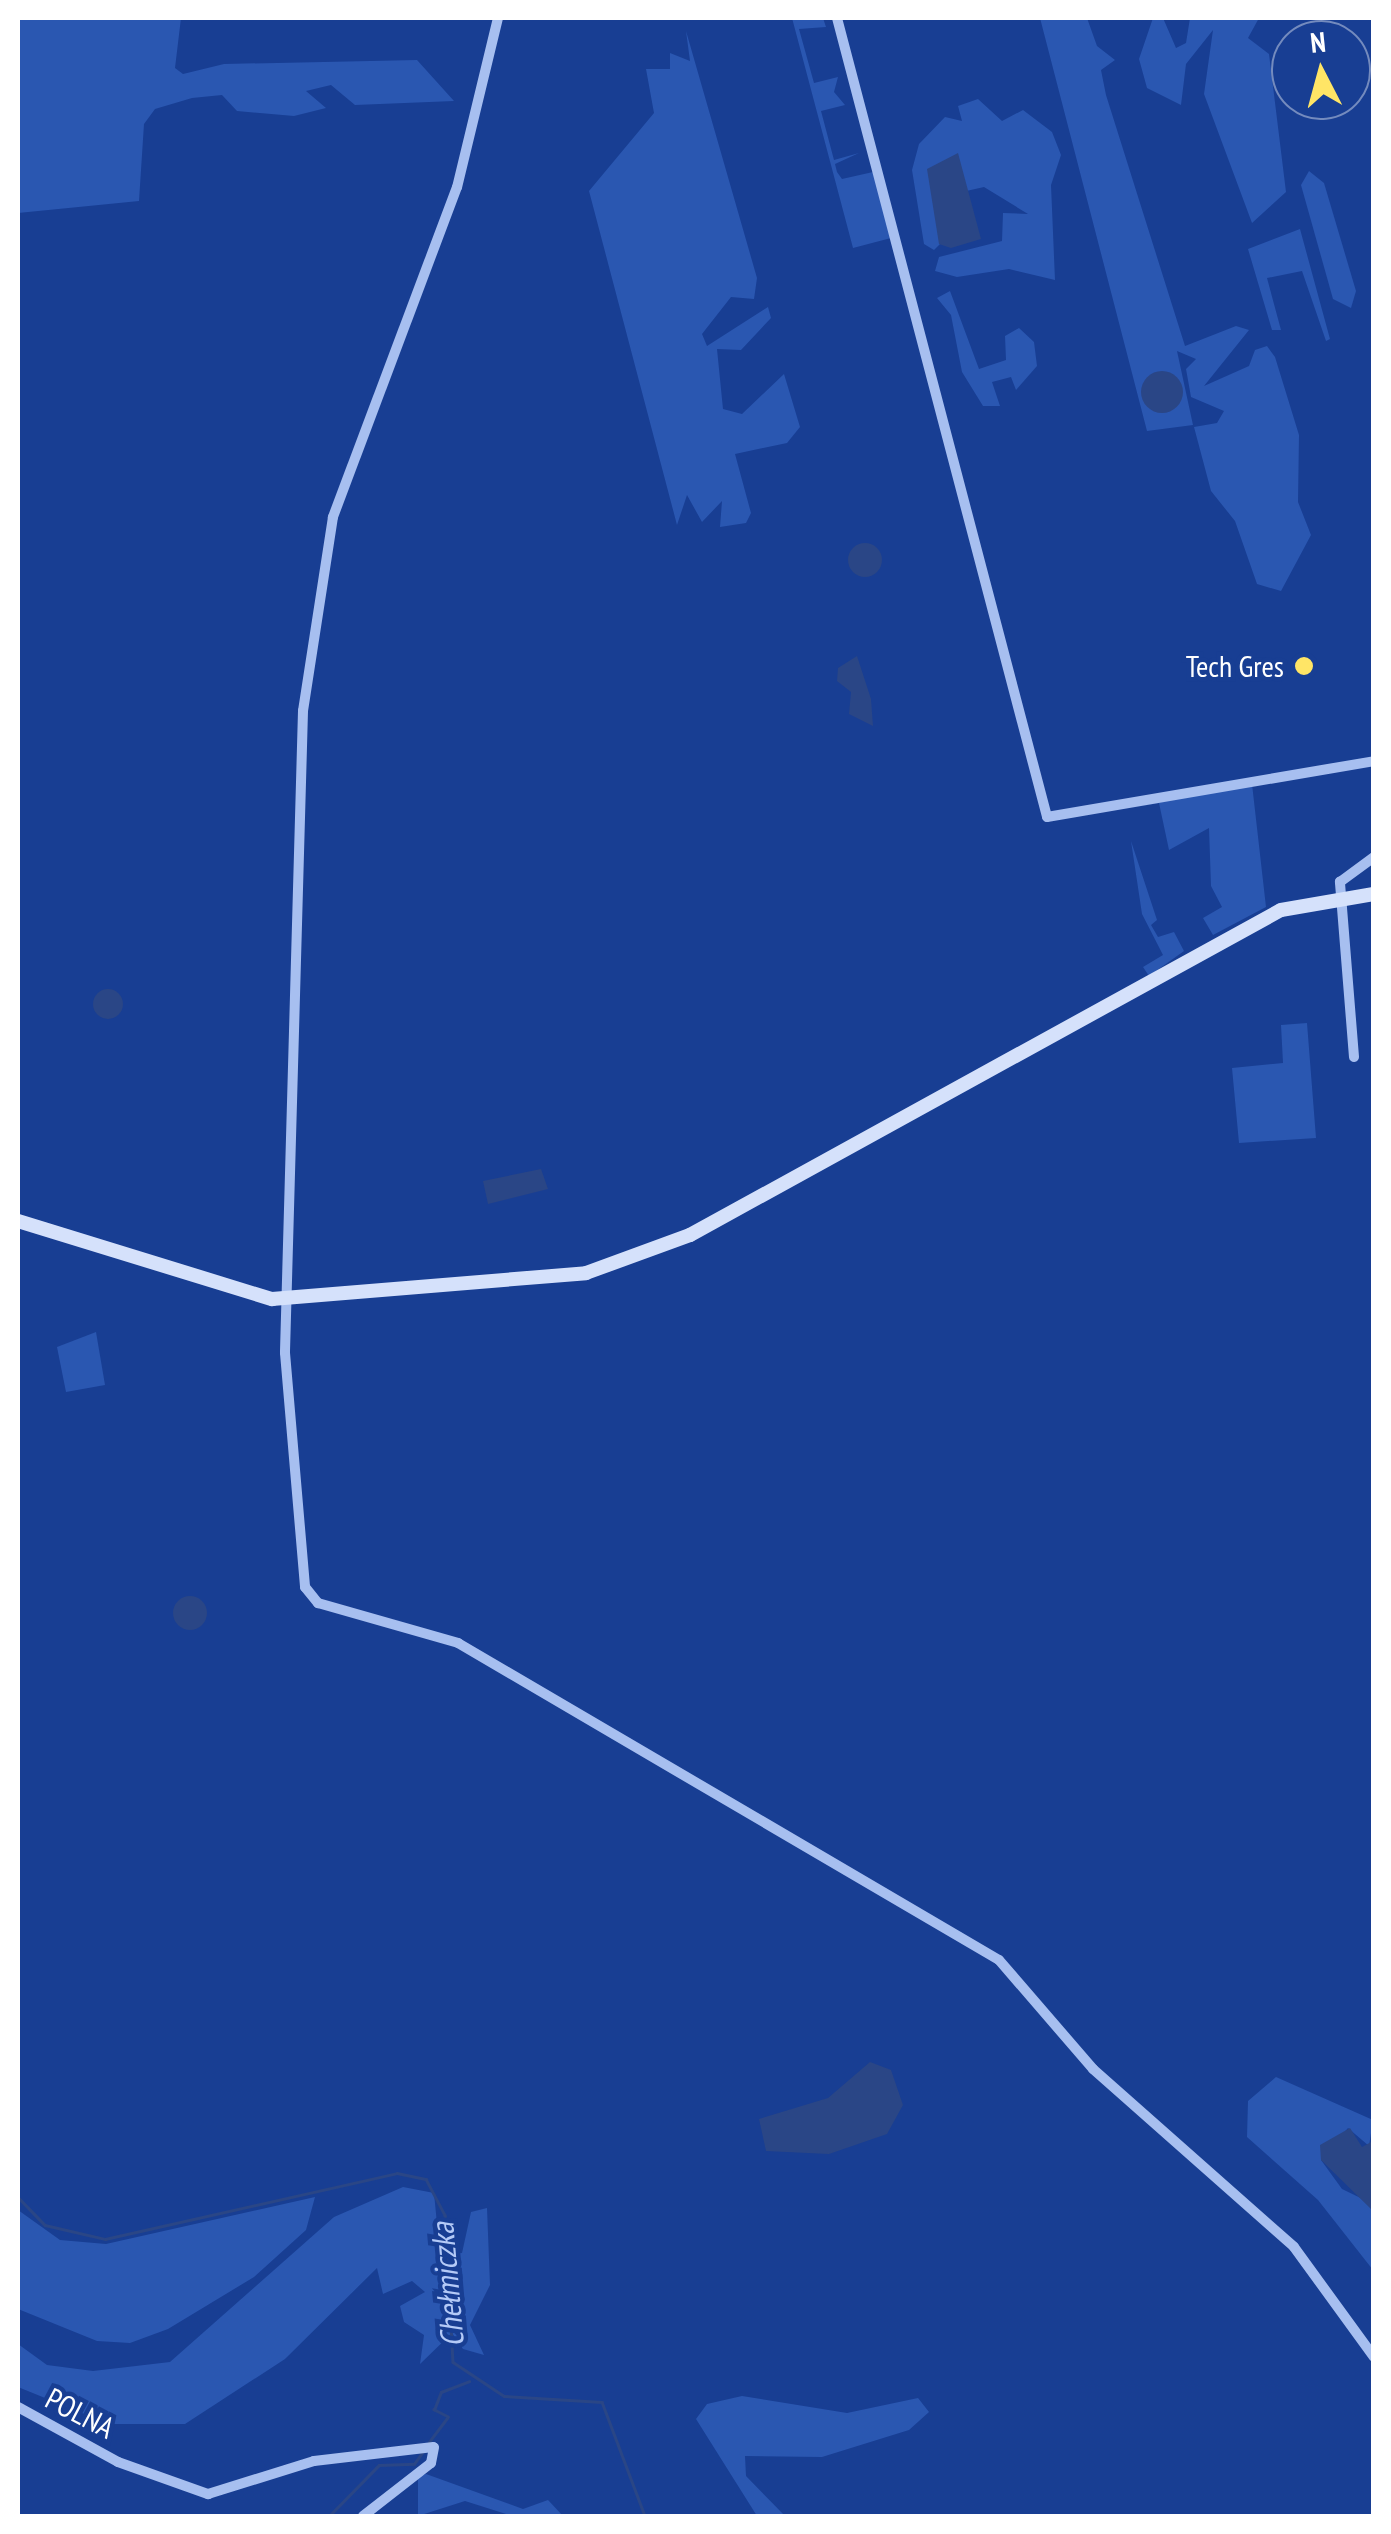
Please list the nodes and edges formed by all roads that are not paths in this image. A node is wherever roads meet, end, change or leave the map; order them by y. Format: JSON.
{"nodes":[{"id":1,"x":498,"y":18,"type":"edge"},
{"id":2,"x":837,"y":18,"type":"edge"},
{"id":3,"x":1374,"y":761,"type":"edge"},
{"id":4,"x":1374,"y":857,"type":"edge"},
{"id":5,"x":1374,"y":894,"type":"edge"},
{"id":6,"x":1342,"y":895,"type":"junction"},
{"id":7,"x":1354,"y":1057,"type":"dead end"},
{"id":8,"x":18,"y":1222,"type":"edge"},
{"id":9,"x":285,"y":1300,"type":"junction"},
{"id":10,"x":1374,"y":2357,"type":"edge"},
{"id":11,"x":18,"y":2408,"type":"edge"},
{"id":12,"x":363,"y":2516,"type":"edge"}],
"edges":[{"from":1,"to":9,"type":"street"},
{"from":2,"to":3,"type":"street"},
{"from":4,"to":6,"type":"street"},
{"from":5,"to":6,"type":"main road"},
{"from":6,"to":7,"type":"street"},
{"from":6,"to":9,"type":"main road"},
{"from":8,"to":9,"type":"main road"},
{"from":9,"to":10,"type":"street"},
{"from":11,"to":12,"type":"street","name":"POLNA"}]}
